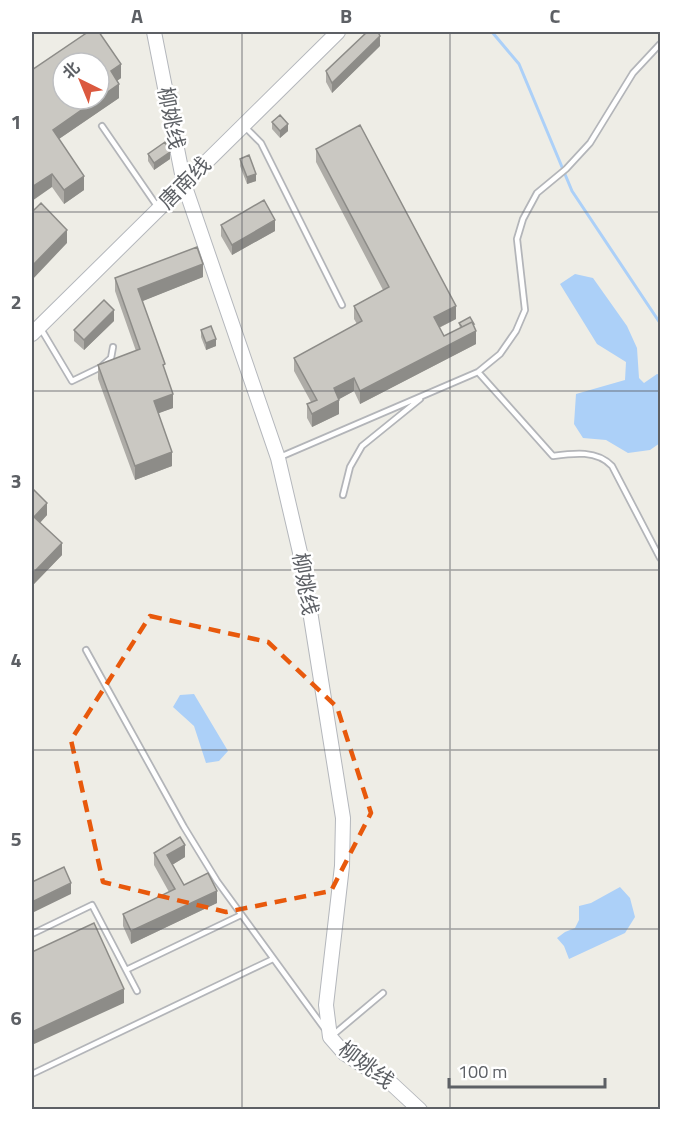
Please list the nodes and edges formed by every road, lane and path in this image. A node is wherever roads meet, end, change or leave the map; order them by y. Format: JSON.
{"nodes":[{"id":1,"x":154,"y":32,"type":"edge"},
{"id":2,"x":338,"y":32,"type":"edge"},
{"id":3,"x":660,"y":44,"type":"edge"},
{"id":4,"x":243,"y":125,"type":"junction"},
{"id":5,"x":102,"y":126,"type":"dead end"},
{"id":6,"x":184,"y":184,"type":"junction"},
{"id":7,"x":159,"y":209,"type":"junction"},
{"id":8,"x":342,"y":305,"type":"dead end"},
{"id":9,"x":36,"y":330,"type":"edge"},
{"id":10,"x":112,"y":348,"type":"dead end"},
{"id":11,"x":478,"y":372,"type":"junction"},
{"id":12,"x":425,"y":395,"type":"junction"},
{"id":13,"x":278,"y":458,"type":"junction"},
{"id":14,"x":343,"y":495,"type":"dead end"},
{"id":15,"x":660,"y":558,"type":"edge"},
{"id":16,"x":86,"y":650,"type":"dead end"},
{"id":17,"x":241,"y":915,"type":"junction"},
{"id":18,"x":32,"y":934,"type":"edge"},
{"id":19,"x":273,"y":959,"type":"junction"},
{"id":20,"x":126,"y":970,"type":"junction"},
{"id":21,"x":137,"y":991,"type":"dead end"},
{"id":22,"x":383,"y":993,"type":"dead end"},
{"id":23,"x":330,"y":1037,"type":"junction"},
{"id":24,"x":32,"y":1074,"type":"edge"},
{"id":25,"x":420,"y":1110,"type":"edge"}],
"edges":[{"from":1,"to":6,"type":"street","name":"柳姚线"},
{"from":2,"to":4,"type":"street","name":"唐南线"},
{"from":3,"to":11,"type":"lane"},
{"from":4,"to":6,"type":"street","name":"唐南线"},
{"from":4,"to":8,"type":"lane"},
{"from":5,"to":7,"type":"lane"},
{"from":6,"to":7,"type":"street","name":"唐南线"},
{"from":6,"to":13,"type":"street","name":"柳姚线"},
{"from":7,"to":9,"type":"street","name":"唐南线"},
{"from":9,"to":10,"type":"lane"},
{"from":11,"to":12,"type":"lane"},
{"from":11,"to":15,"type":"lane"},
{"from":12,"to":13,"type":"lane"},
{"from":12,"to":14,"type":"lane"},
{"from":13,"to":23,"type":"street","name":"柳姚线"},
{"from":16,"to":17,"type":"lane"},
{"from":17,"to":19,"type":"lane"},
{"from":17,"to":20,"type":"lane"},
{"from":18,"to":20,"type":"lane"},
{"from":19,"to":23,"type":"lane"},
{"from":19,"to":24,"type":"lane"},
{"from":20,"to":21,"type":"lane"},
{"from":22,"to":23,"type":"lane"},
{"from":23,"to":25,"type":"street","name":"柳姚线"}]}
